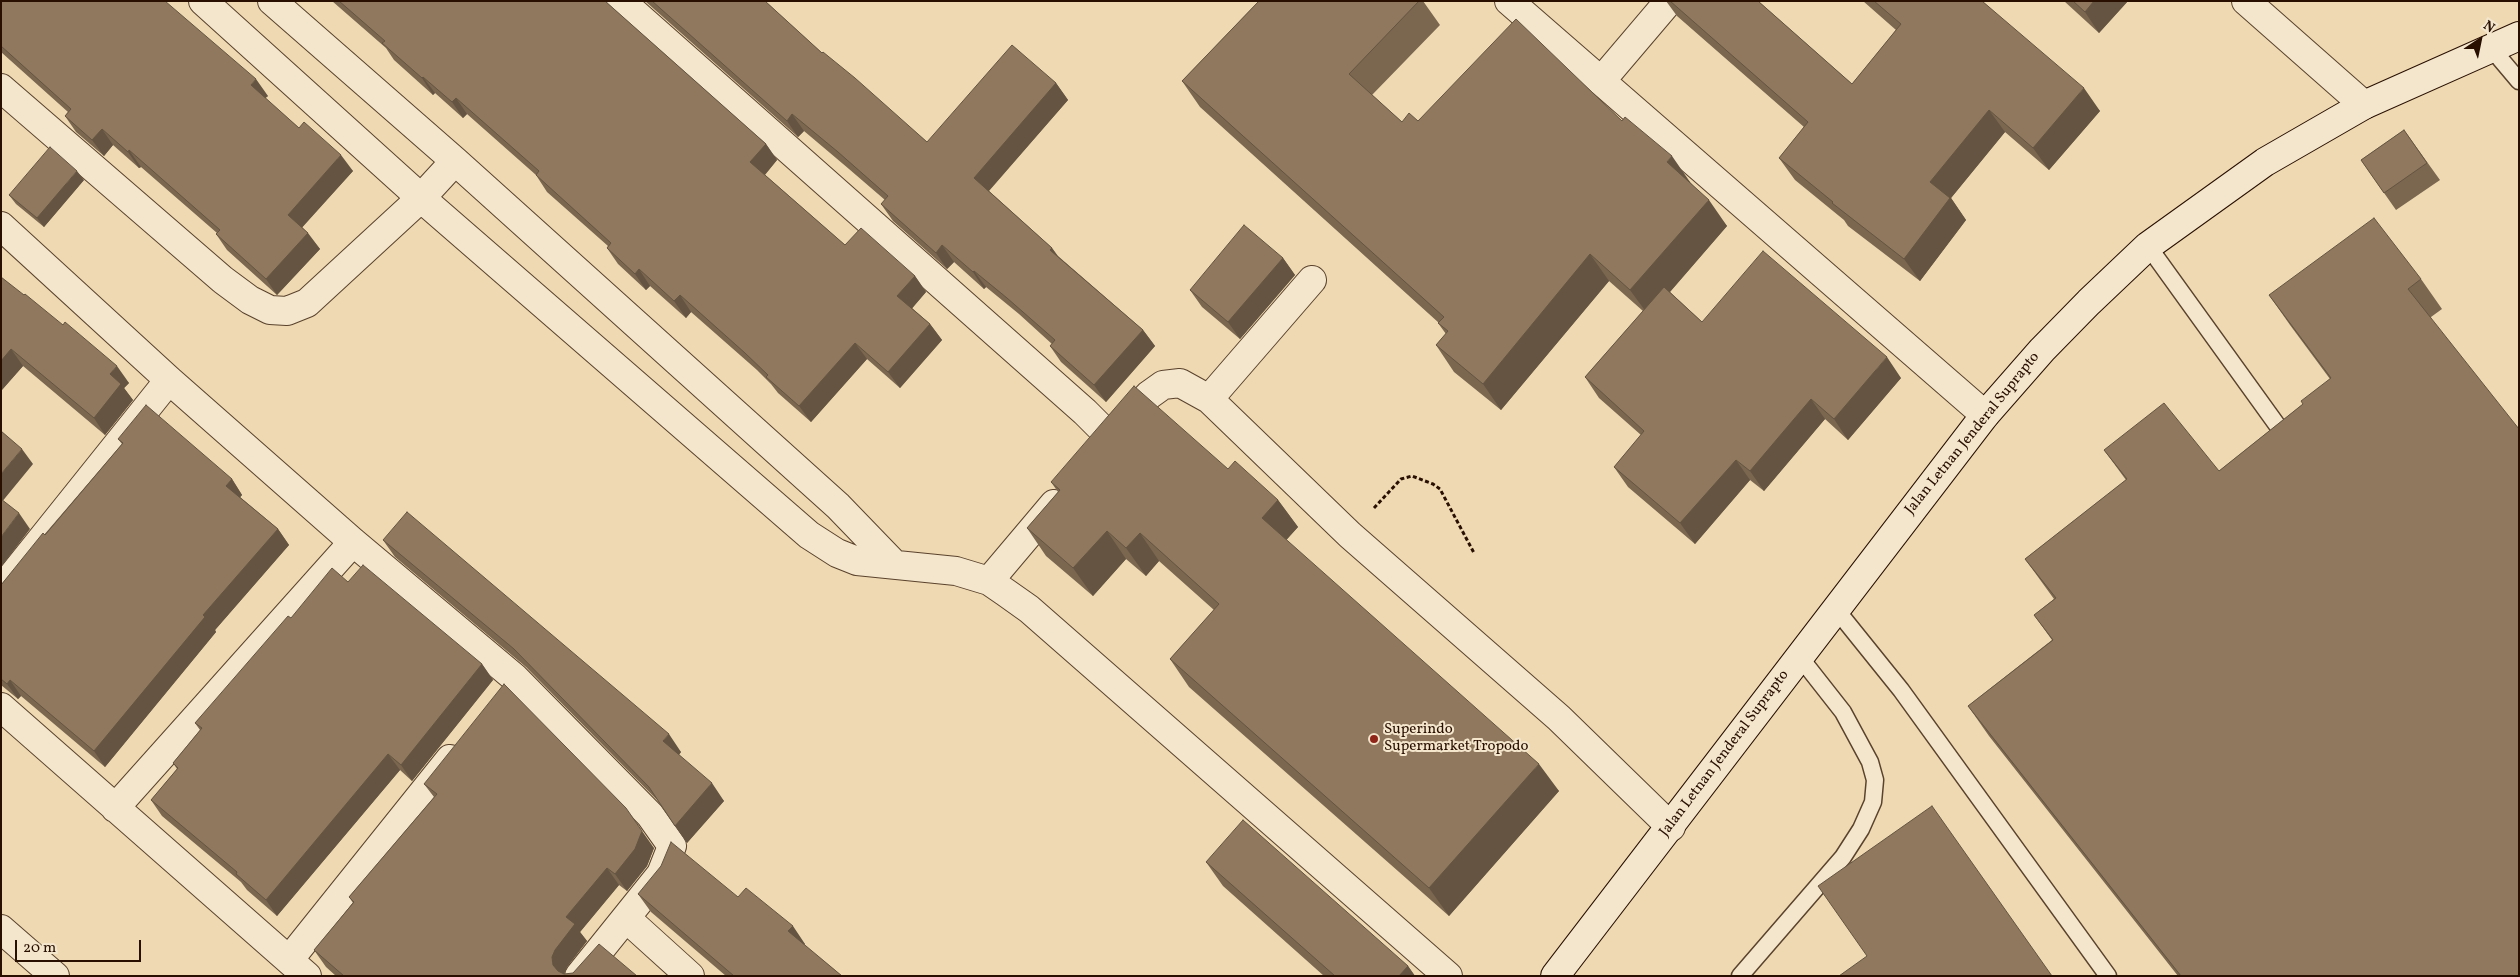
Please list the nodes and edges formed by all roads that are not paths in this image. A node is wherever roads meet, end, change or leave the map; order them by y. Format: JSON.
{"nodes":[{"id":1,"x":203,"y":1,"type":"edge"},
{"id":2,"x":272,"y":1,"type":"edge"},
{"id":3,"x":621,"y":1,"type":"edge"},
{"id":4,"x":1509,"y":1,"type":"edge"},
{"id":5,"x":1669,"y":1,"type":"edge"},
{"id":6,"x":2246,"y":1,"type":"edge"},
{"id":7,"x":2519,"y":36,"type":"edge"},
{"id":8,"x":2492,"y":49,"type":"junction"},
{"id":9,"x":1600,"y":81,"type":"junction"},
{"id":10,"x":2519,"y":81,"type":"edge"},
{"id":11,"x":1,"y":88,"type":"edge"},
{"id":12,"x":2364,"y":105,"type":"junction"},
{"id":13,"x":456,"y":161,"type":"junction"},
{"id":14,"x":421,"y":198,"type":"junction"},
{"id":15,"x":1,"y":226,"type":"edge"},
{"id":16,"x":2148,"y":246,"type":"junction"},
{"id":17,"x":1312,"y":280,"type":"dead end"},
{"id":18,"x":169,"y":380,"type":"junction"},
{"id":19,"x":1209,"y":399,"type":"junction"},
{"id":20,"x":1985,"y":415,"type":"junction"},
{"id":21,"x":1110,"y":437,"type":"junction"},
{"id":22,"x":2290,"y":443,"type":"edge"},
{"id":23,"x":1091,"y":460,"type":"edge"},
{"id":24,"x":1072,"y":482,"type":"edge"},
{"id":25,"x":354,"y":542,"type":"junction"},
{"id":26,"x":894,"y":564,"type":"junction"},
{"id":27,"x":989,"y":581,"type":"junction"},
{"id":28,"x":1,"y":590,"type":"edge"},
{"id":29,"x":1835,"y":608,"type":"junction"},
{"id":30,"x":1799,"y":656,"type":"junction"},
{"id":31,"x":515,"y":678,"type":"junction"},
{"id":32,"x":496,"y":701,"type":"edge"},
{"id":33,"x":1,"y":706,"type":"edge"},
{"id":34,"x":466,"y":739,"type":"edge"},
{"id":35,"x":115,"y":808,"type":"junction"},
{"id":36,"x":1671,"y":827,"type":"junction"},
{"id":37,"x":627,"y":919,"type":"junction"},
{"id":38,"x":1,"y":929,"type":"edge"},
{"id":39,"x":298,"y":968,"type":"edge"},
{"id":40,"x":55,"y":976,"type":"edge"},
{"id":41,"x":579,"y":976,"type":"edge"},
{"id":42,"x":690,"y":976,"type":"edge"},
{"id":43,"x":1448,"y":976,"type":"edge"},
{"id":44,"x":1555,"y":976,"type":"edge"},
{"id":45,"x":1740,"y":976,"type":"edge"},
{"id":46,"x":2108,"y":976,"type":"edge"}],
"edges":[{"from":1,"to":14,"type":"street"},
{"from":2,"to":13,"type":"street"},
{"from":3,"to":21,"type":"street"},
{"from":4,"to":9,"type":"street"},
{"from":5,"to":9,"type":"street"},
{"from":6,"to":12,"type":"street"},
{"from":7,"to":8,"type":"street","name":"Jalan Letnan Jenderal Suprapto"},
{"from":8,"to":10,"type":"lane"},
{"from":8,"to":12,"type":"street","name":"Jalan Letnan Jenderal Suprapto"},
{"from":9,"to":20,"type":"street"},
{"from":11,"to":14,"type":"street"},
{"from":12,"to":16,"type":"street","name":"Jalan Letnan Jenderal Suprapto"},
{"from":13,"to":14,"type":"street"},
{"from":13,"to":26,"type":"street"},
{"from":14,"to":26,"type":"street"},
{"from":15,"to":18,"type":"street"},
{"from":16,"to":20,"type":"street","name":"Jalan Letnan Jenderal Suprapto"},
{"from":16,"to":22,"type":"lane"},
{"from":17,"to":19,"type":"street"},
{"from":18,"to":25,"type":"street"},
{"from":18,"to":28,"type":"street"},
{"from":19,"to":21,"type":"street"},
{"from":19,"to":36,"type":"street"},
{"from":20,"to":29,"type":"street","name":"Jalan Letnan Jenderal Suprapto"},
{"from":21,"to":23,"type":"street"},
{"from":24,"to":27,"type":"street"},
{"from":25,"to":31,"type":"street"},
{"from":25,"to":35,"type":"street"},
{"from":26,"to":27,"type":"street"},
{"from":27,"to":43,"type":"street"},
{"from":29,"to":30,"type":"street","name":"Jalan Letnan Jenderal Suprapto"},
{"from":29,"to":46,"type":"lane"},
{"from":30,"to":36,"type":"street","name":"Jalan Letnan Jenderal Suprapto"},
{"from":30,"to":45,"type":"lane"},
{"from":31,"to":32,"type":"street"},
{"from":31,"to":37,"type":"street"},
{"from":33,"to":35,"type":"street"},
{"from":34,"to":39,"type":"street"},
{"from":35,"to":39,"type":"street"},
{"from":36,"to":44,"type":"street","name":"Jalan Letnan Jenderal Suprapto"},
{"from":37,"to":41,"type":"street"},
{"from":37,"to":42,"type":"street"},
{"from":38,"to":40,"type":"street"}]}
